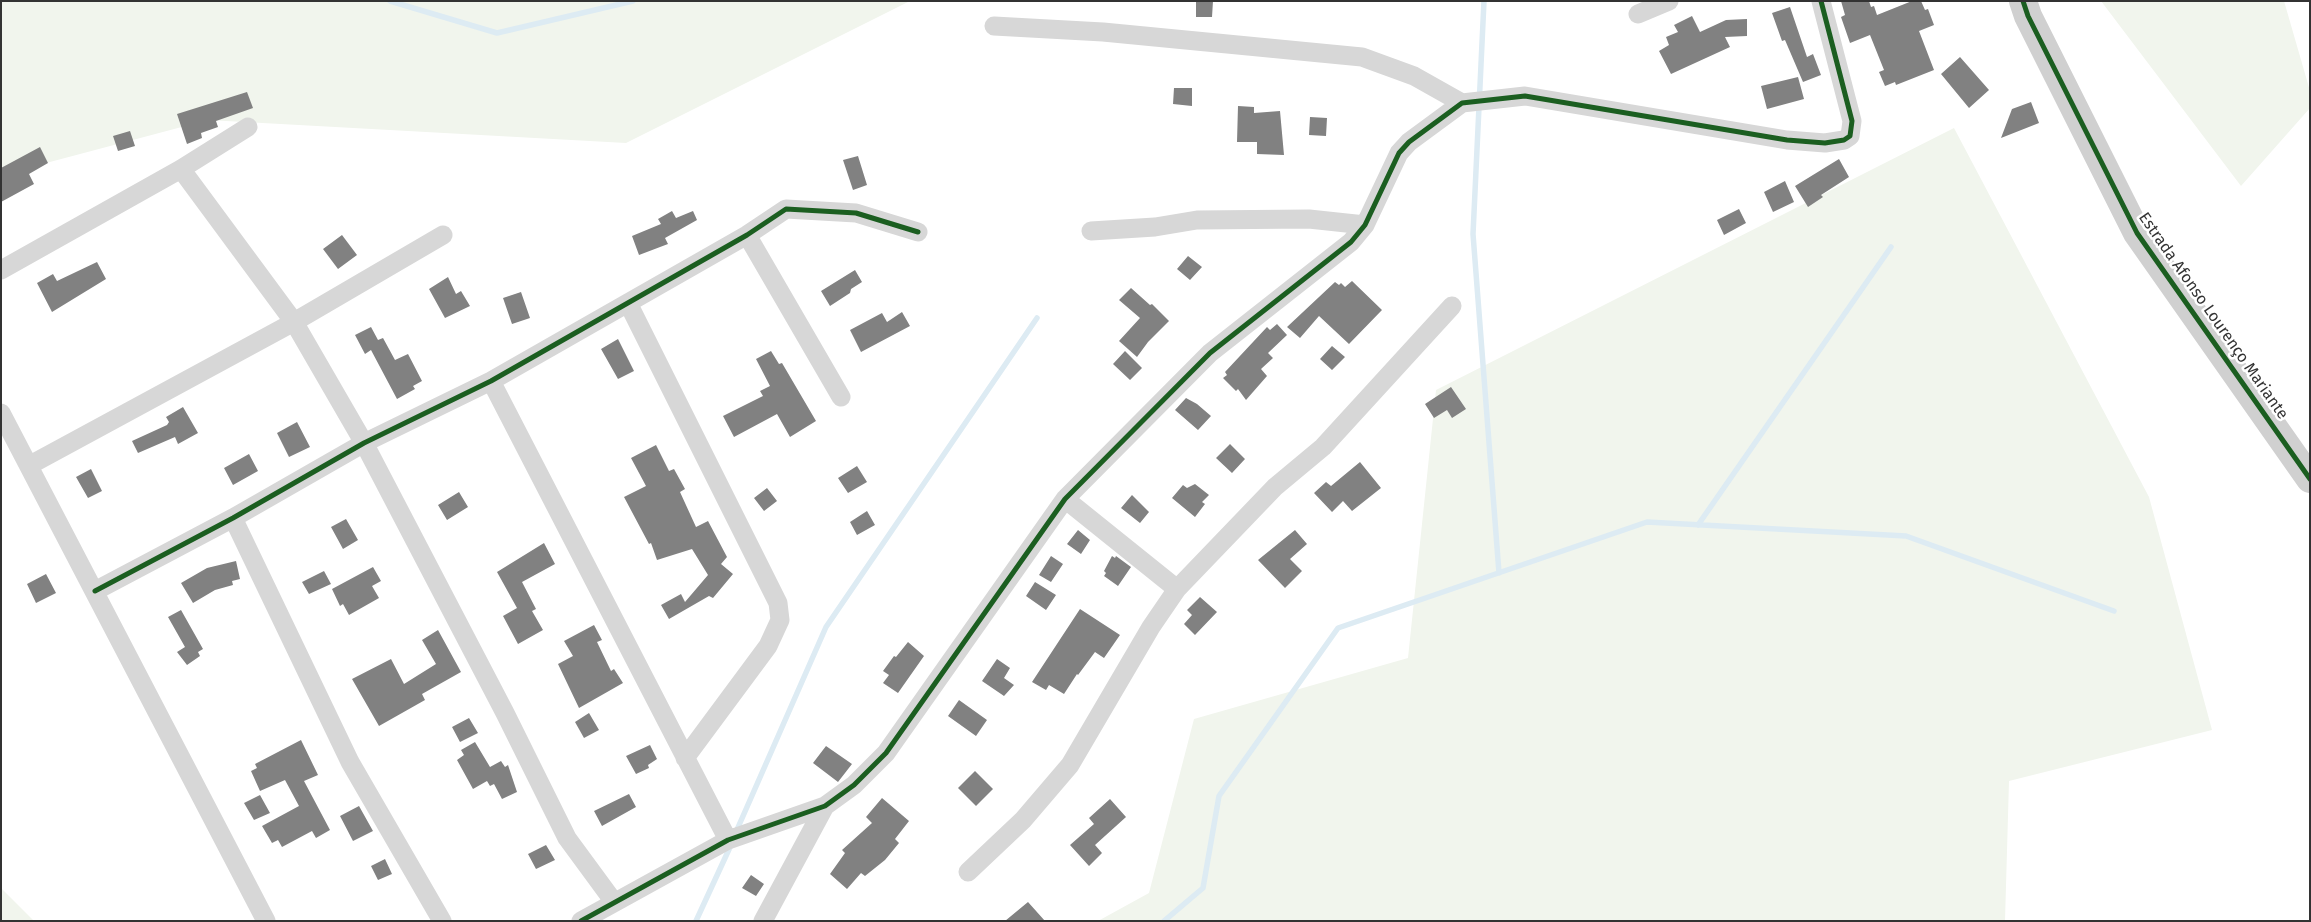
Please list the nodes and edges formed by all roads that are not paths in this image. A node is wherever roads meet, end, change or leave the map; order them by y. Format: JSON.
{"nodes":[{"id":1,"x":1669,"y":1,"type":"edge"},
{"id":2,"x":1821,"y":1,"type":"edge"},
{"id":3,"x":2023,"y":1,"type":"edge"},
{"id":4,"x":1638,"y":14,"type":"dead end"},
{"id":5,"x":994,"y":26,"type":"dead end"},
{"id":6,"x":1462,"y":102,"type":"junction"},
{"id":7,"x":248,"y":127,"type":"dead end"},
{"id":8,"x":181,"y":169,"type":"junction"},
{"id":9,"x":1365,"y":225,"type":"junction"},
{"id":10,"x":1091,"y":231,"type":"dead end"},
{"id":11,"x":918,"y":232,"type":"dead end"},
{"id":12,"x":443,"y":234,"type":"dead end"},
{"id":13,"x":747,"y":235,"type":"junction"},
{"id":14,"x":1,"y":270,"type":"edge"},
{"id":15,"x":628,"y":303,"type":"junction"},
{"id":16,"x":1452,"y":306,"type":"dead end"},
{"id":17,"x":294,"y":322,"type":"junction"},
{"id":18,"x":490,"y":381,"type":"junction"},
{"id":19,"x":841,"y":397,"type":"dead end"},
{"id":20,"x":1,"y":414,"type":"edge"},
{"id":21,"x":364,"y":443,"type":"junction"},
{"id":22,"x":30,"y":465,"type":"junction"},
{"id":23,"x":2310,"y":479,"type":"edge"},
{"id":24,"x":1065,"y":499,"type":"junction"},
{"id":25,"x":233,"y":518,"type":"junction"},
{"id":26,"x":1177,"y":589,"type":"junction"},
{"id":27,"x":95,"y":591,"type":"junction"},
{"id":28,"x":685,"y":758,"type":"junction"},
{"id":29,"x":825,"y":806,"type":"junction"},
{"id":30,"x":728,"y":840,"type":"junction"},
{"id":31,"x":968,"y":872,"type":"dead end"},
{"id":32,"x":614,"y":902,"type":"junction"},
{"id":33,"x":266,"y":921,"type":"edge"},
{"id":34,"x":442,"y":921,"type":"edge"},
{"id":35,"x":580,"y":921,"type":"edge"},
{"id":36,"x":763,"y":921,"type":"edge"}],
"edges":[{"from":1,"to":4,"type":"street"},
{"from":2,"to":6,"type":"street"},
{"from":3,"to":23,"type":"main road","name":"Estrada Afonso Lourenço Mariante"},
{"from":5,"to":6,"type":"street"},
{"from":6,"to":9,"type":"street"},
{"from":7,"to":8,"type":"street"},
{"from":8,"to":14,"type":"street"},
{"from":8,"to":17,"type":"street"},
{"from":9,"to":10,"type":"street"},
{"from":9,"to":24,"type":"street"},
{"from":11,"to":13,"type":"street"},
{"from":12,"to":17,"type":"street"},
{"from":13,"to":15,"type":"street"},
{"from":13,"to":19,"type":"street"},
{"from":15,"to":18,"type":"street"},
{"from":15,"to":28,"type":"street"},
{"from":16,"to":26,"type":"street"},
{"from":17,"to":21,"type":"street"},
{"from":17,"to":22,"type":"street"},
{"from":18,"to":21,"type":"street"},
{"from":18,"to":28,"type":"street"},
{"from":20,"to":22,"type":"street"},
{"from":21,"to":25,"type":"street"},
{"from":21,"to":32,"type":"street"},
{"from":22,"to":27,"type":"street"},
{"from":24,"to":26,"type":"street"},
{"from":24,"to":29,"type":"street"},
{"from":25,"to":27,"type":"street"},
{"from":25,"to":34,"type":"street"},
{"from":26,"to":31,"type":"street"},
{"from":27,"to":33,"type":"street"},
{"from":28,"to":30,"type":"street"},
{"from":29,"to":30,"type":"street"},
{"from":29,"to":36,"type":"street"},
{"from":30,"to":32,"type":"street"},
{"from":32,"to":35,"type":"street"}]}
